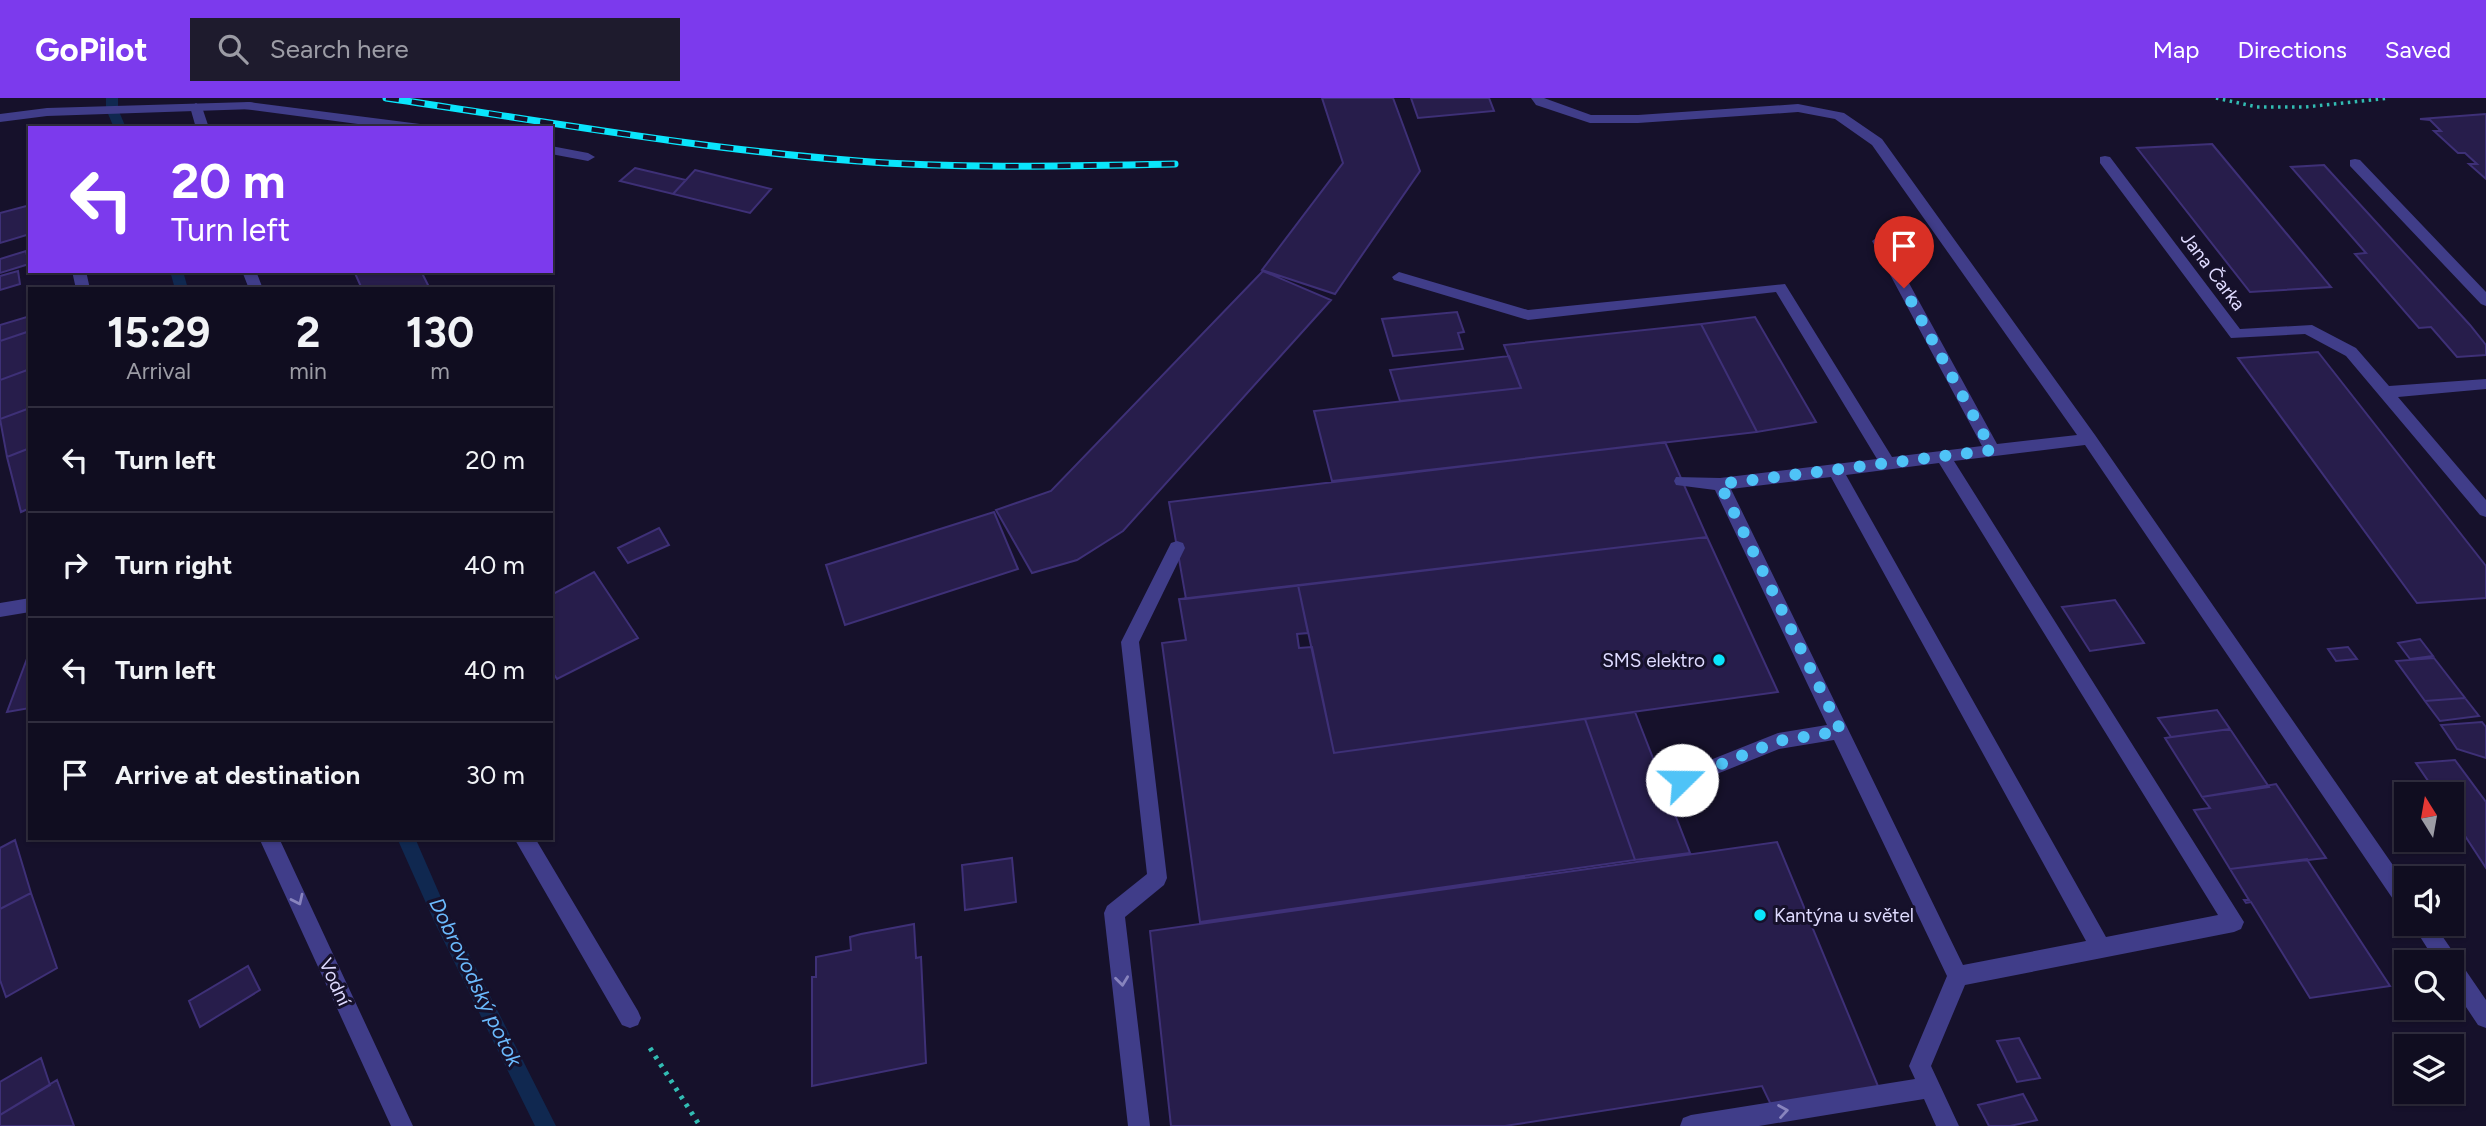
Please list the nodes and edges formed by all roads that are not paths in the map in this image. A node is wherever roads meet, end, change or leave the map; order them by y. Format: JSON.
{"nodes":[{"id":1,"x":1537,"y":98,"type":"edge"},
{"id":2,"x":197,"y":107,"type":"junction"},
{"id":3,"x":0,"y":118,"type":"edge"},
{"id":4,"x":202,"y":126,"type":"edge"},
{"id":5,"x":404,"y":126,"type":"edge"},
{"id":6,"x":553,"y":150,"type":"edge"},
{"id":7,"x":588,"y":156,"type":"dead end"},
{"id":8,"x":2105,"y":159,"type":"dead end"},
{"id":9,"x":2356,"y":163,"type":"dead end"},
{"id":10,"x":1879,"y":242,"type":"dead end"},
{"id":11,"x":1399,"y":277,"type":"dead end"},
{"id":12,"x":2486,"y":301,"type":"edge"},
{"id":13,"x":2486,"y":384,"type":"edge"},
{"id":14,"x":2386,"y":392,"type":"junction"},
{"id":15,"x":2090,"y":439,"type":"junction"},
{"id":16,"x":1992,"y":450,"type":"junction"},
{"id":17,"x":1943,"y":457,"type":"junction"},
{"id":18,"x":1888,"y":464,"type":"junction"},
{"id":19,"x":1835,"y":470,"type":"junction"},
{"id":20,"x":1682,"y":481,"type":"dead end"},
{"id":21,"x":1720,"y":484,"type":"junction"},
{"id":22,"x":2486,"y":511,"type":"edge"},
{"id":23,"x":1177,"y":548,"type":"dead end"},
{"id":24,"x":28,"y":605,"type":"edge"},
{"id":25,"x":0,"y":610,"type":"edge"},
{"id":26,"x":1841,"y":731,"type":"junction"},
{"id":27,"x":1682,"y":780,"type":"dead end"},
{"id":28,"x":270,"y":840,"type":"edge"},
{"id":29,"x":525,"y":840,"type":"edge"},
{"id":30,"x":2394,"y":883,"type":"edge"},
{"id":31,"x":2101,"y":948,"type":"junction"},
{"id":32,"x":1958,"y":976,"type":"junction"},
{"id":33,"x":2464,"y":985,"type":"edge"},
{"id":34,"x":2486,"y":1017,"type":"edge"},
{"id":35,"x":630,"y":1018,"type":"road end"},
{"id":36,"x":1930,"y":1087,"type":"junction"},
{"id":37,"x":402,"y":1126,"type":"edge"},
{"id":38,"x":1139,"y":1126,"type":"edge"},
{"id":39,"x":1692,"y":1126,"type":"edge"},
{"id":40,"x":1948,"y":1126,"type":"edge"}],
"edges":[{"from":1,"to":15,"type":"street"},
{"from":2,"to":3,"type":"street"},
{"from":2,"to":4,"type":"street"},
{"from":2,"to":5,"type":"street"},
{"from":6,"to":7,"type":"street"},
{"from":8,"to":14,"type":"street","name":"Jana Čarka"},
{"from":9,"to":12,"type":"street"},
{"from":10,"to":16,"type":"street"},
{"from":11,"to":18,"type":"street"},
{"from":13,"to":14,"type":"street"},
{"from":14,"to":22,"type":"street","name":"Jana Čarka"},
{"from":15,"to":16,"type":"street"},
{"from":15,"to":30,"type":"street"},
{"from":16,"to":17,"type":"street"},
{"from":17,"to":18,"type":"street"},
{"from":17,"to":31,"type":"street"},
{"from":18,"to":19,"type":"street"},
{"from":19,"to":21,"type":"street"},
{"from":19,"to":31,"type":"street"},
{"from":20,"to":21,"type":"street"},
{"from":21,"to":26,"type":"street"},
{"from":23,"to":38,"type":"street","one_way":true},
{"from":24,"to":25,"type":"street"},
{"from":26,"to":27,"type":"street"},
{"from":26,"to":32,"type":"street"},
{"from":28,"to":37,"type":"street","name":"Vodní","one_way":true},
{"from":29,"to":35,"type":"street"},
{"from":31,"to":32,"type":"street"},
{"from":32,"to":36,"type":"street"},
{"from":33,"to":34,"type":"street"},
{"from":39,"to":36,"type":"street","one_way":true},
{"from":36,"to":40,"type":"street"}]}
